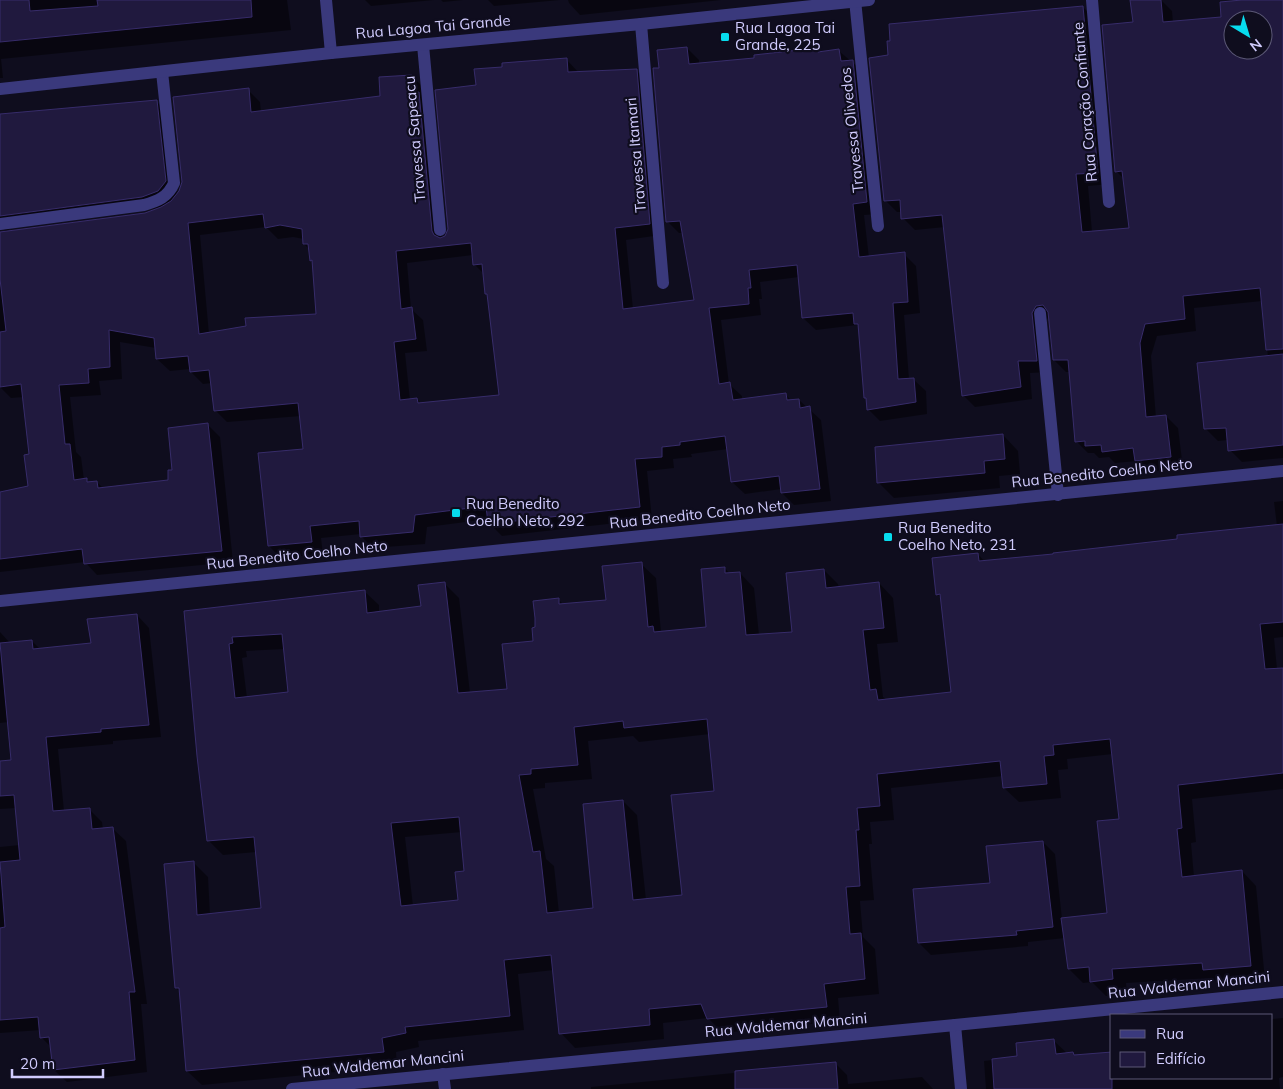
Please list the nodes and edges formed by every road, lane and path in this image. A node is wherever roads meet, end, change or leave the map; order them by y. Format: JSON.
{"nodes":[{"id":1,"x":326,"y":0,"type":"edge"},
{"id":2,"x":869,"y":0,"type":"edge"},
{"id":3,"x":1092,"y":0,"type":"edge"},
{"id":4,"x":855,"y":1,"type":"edge"},
{"id":5,"x":641,"y":24,"type":"junction"},
{"id":6,"x":423,"y":45,"type":"junction"},
{"id":7,"x":332,"y":53,"type":"junction"},
{"id":8,"x":162,"y":72,"type":"junction"},
{"id":9,"x":0,"y":89,"type":"edge"},
{"id":10,"x":1109,"y":202,"type":"dead end"},
{"id":11,"x":0,"y":224,"type":"edge"},
{"id":12,"x":878,"y":226,"type":"dead end"},
{"id":13,"x":440,"y":230,"type":"dead end"},
{"id":14,"x":663,"y":283,"type":"dead end"},
{"id":15,"x":1040,"y":313,"type":"dead end"},
{"id":16,"x":1283,"y":471,"type":"edge"},
{"id":17,"x":1058,"y":495,"type":"junction"},
{"id":18,"x":0,"y":601,"type":"edge"},
{"id":19,"x":1283,"y":992,"type":"edge"},
{"id":20,"x":955,"y":1025,"type":"junction"},
{"id":21,"x":444,"y":1074,"type":"junction"},
{"id":22,"x":292,"y":1089,"type":"edge"},
{"id":23,"x":445,"y":1089,"type":"edge"},
{"id":24,"x":961,"y":1089,"type":"edge"}],
"edges":[{"from":1,"to":7,"type":"street"},
{"from":2,"to":4,"type":"street","name":"Rua Lagoa Tai Grande"},
{"from":3,"to":10,"type":"street","name":"Rua Coração Confiante"},
{"from":4,"to":5,"type":"street","name":"Rua Lagoa Tai Grande"},
{"from":4,"to":12,"type":"street","name":"Travessa Olivedos"},
{"from":5,"to":6,"type":"street","name":"Rua Lagoa Tai Grande"},
{"from":5,"to":14,"type":"street","name":"Travessa Itamari"},
{"from":6,"to":7,"type":"street","name":"Rua Lagoa Tai Grande"},
{"from":6,"to":13,"type":"street","name":"Travessa Sapeacu"},
{"from":7,"to":8,"type":"street","name":"Rua Lagoa Tai Grande"},
{"from":8,"to":9,"type":"street","name":"Rua Lagoa Tai Grande"},
{"from":8,"to":11,"type":"street"},
{"from":15,"to":17,"type":"street"},
{"from":16,"to":17,"type":"street","name":"Rua Benedito Coelho Neto"},
{"from":17,"to":18,"type":"street","name":"Rua Benedito Coelho Neto"},
{"from":19,"to":20,"type":"street","name":"Rua Waldemar Mancini"},
{"from":20,"to":21,"type":"street","name":"Rua Waldemar Mancini"},
{"from":20,"to":24,"type":"street"},
{"from":21,"to":22,"type":"street","name":"Rua Waldemar Mancini"},
{"from":21,"to":23,"type":"street"}]}
